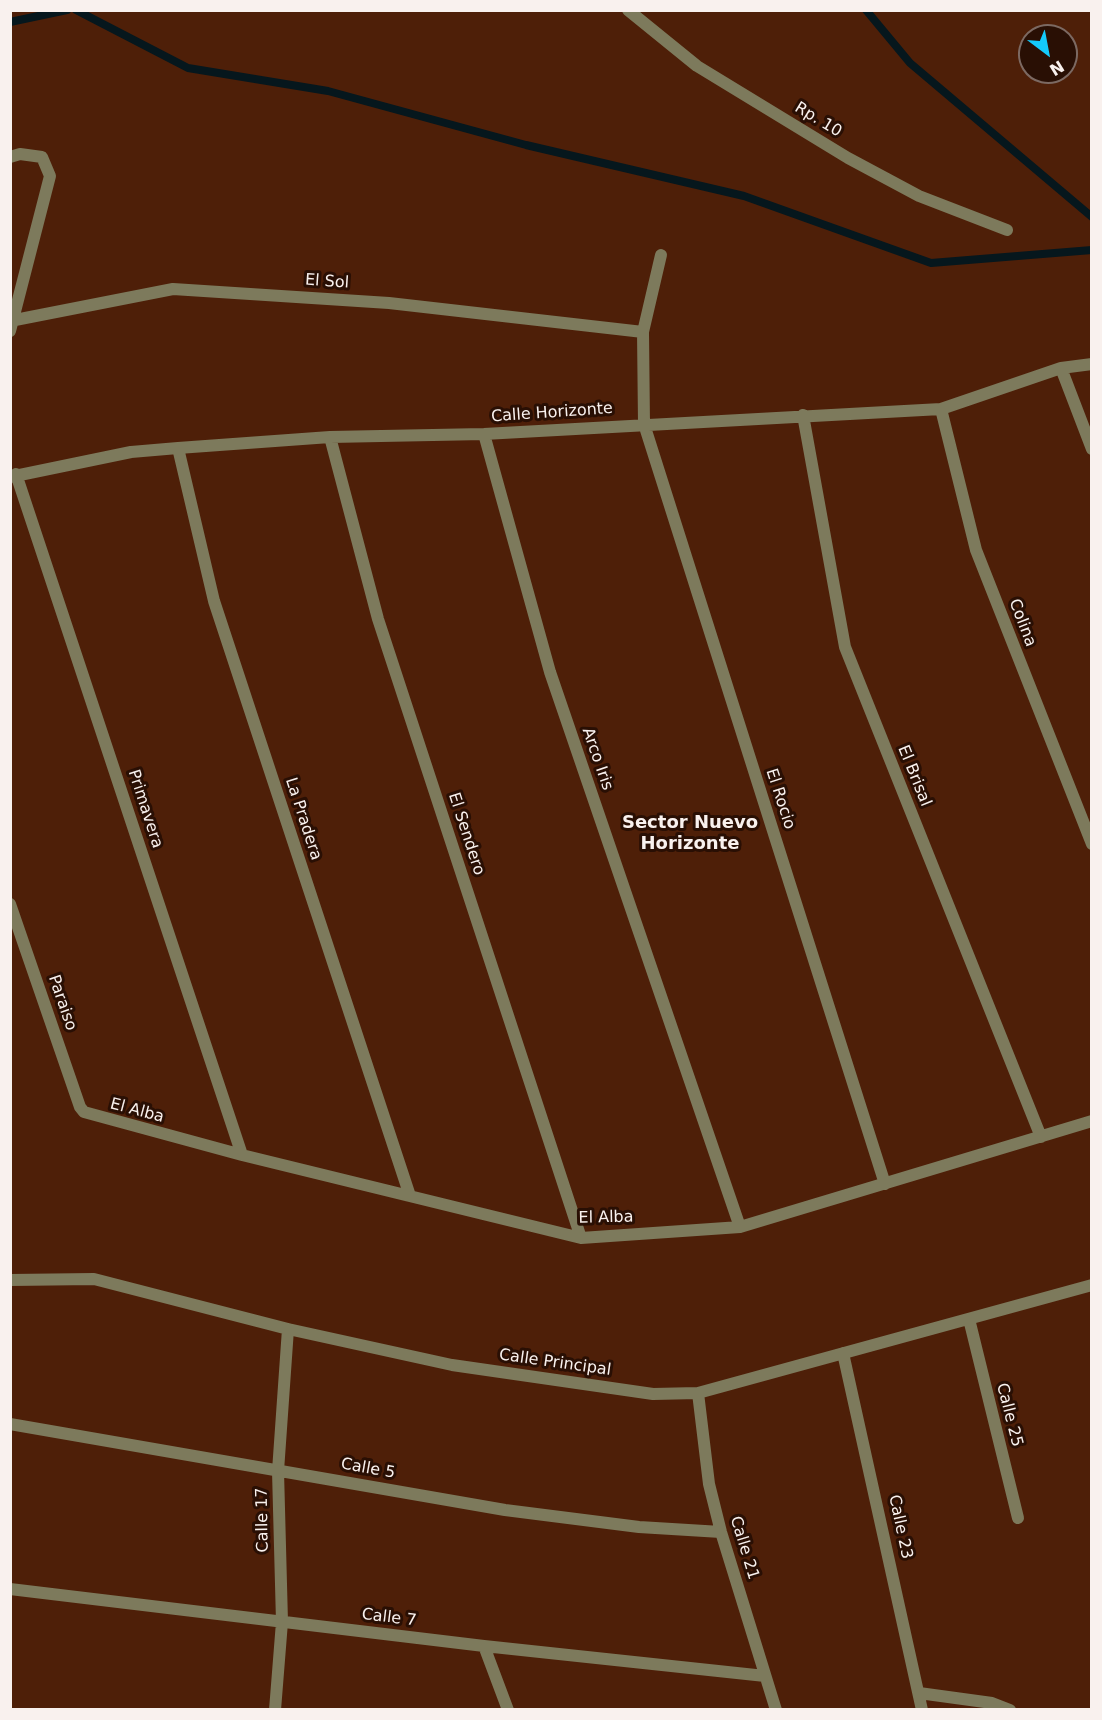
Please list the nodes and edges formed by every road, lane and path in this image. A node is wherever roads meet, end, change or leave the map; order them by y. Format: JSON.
{"nodes":[{"id":1,"x":628,"y":10,"type":"edge"},
{"id":2,"x":10,"y":157,"type":"edge"},
{"id":3,"x":1007,"y":230,"type":"dead end"},
{"id":4,"x":661,"y":255,"type":"dead end"},
{"id":5,"x":11,"y":324,"type":"edge"},
{"id":6,"x":643,"y":332,"type":"junction"},
{"id":7,"x":1092,"y":364,"type":"edge"},
{"id":8,"x":1061,"y":368,"type":"junction"},
{"id":9,"x":941,"y":409,"type":"junction"},
{"id":10,"x":803,"y":415,"type":"junction"},
{"id":11,"x":644,"y":424,"type":"junction"},
{"id":12,"x":484,"y":434,"type":"junction"},
{"id":13,"x":330,"y":437,"type":"junction"},
{"id":14,"x":178,"y":448,"type":"junction"},
{"id":15,"x":1092,"y":449,"type":"edge"},
{"id":16,"x":13,"y":475,"type":"edge"},
{"id":17,"x":1092,"y":844,"type":"edge"},
{"id":18,"x":10,"y":904,"type":"edge"},
{"id":19,"x":84,"y":1112,"type":"joint"},
{"id":20,"x":1092,"y":1121,"type":"edge"},
{"id":21,"x":1041,"y":1137,"type":"junction"},
{"id":22,"x":242,"y":1155,"type":"junction"},
{"id":23,"x":885,"y":1184,"type":"junction"},
{"id":24,"x":410,"y":1196,"type":"junction"},
{"id":25,"x":740,"y":1227,"type":"junction"},
{"id":26,"x":581,"y":1238,"type":"junction"},
{"id":27,"x":10,"y":1280,"type":"edge"},
{"id":28,"x":1092,"y":1285,"type":"edge"},
{"id":29,"x":969,"y":1319,"type":"junction"},
{"id":30,"x":288,"y":1329,"type":"junction"},
{"id":31,"x":843,"y":1353,"type":"junction"},
{"id":32,"x":698,"y":1393,"type":"junction"},
{"id":33,"x":10,"y":1424,"type":"edge"},
{"id":34,"x":279,"y":1471,"type":"junction"},
{"id":35,"x":1018,"y":1518,"type":"dead end"},
{"id":36,"x":721,"y":1532,"type":"junction"},
{"id":37,"x":10,"y":1589,"type":"edge"},
{"id":38,"x":282,"y":1622,"type":"junction"},
{"id":39,"x":484,"y":1646,"type":"junction"},
{"id":40,"x":765,"y":1676,"type":"junction"},
{"id":41,"x":919,"y":1693,"type":"junction"},
{"id":42,"x":275,"y":1710,"type":"edge"},
{"id":43,"x":508,"y":1710,"type":"edge"},
{"id":44,"x":776,"y":1710,"type":"edge"},
{"id":45,"x":922,"y":1710,"type":"edge"},
{"id":46,"x":1010,"y":1710,"type":"edge"}],
"edges":[{"from":1,"to":3,"type":"street","name":"Rp. 10"},
{"from":2,"to":5,"type":"street"},
{"from":4,"to":6,"type":"street","name":"El Rocio"},
{"from":5,"to":6,"type":"street","name":"El Sol"},
{"from":6,"to":11,"type":"street","name":"El Rocio"},
{"from":7,"to":8,"type":"street","name":"Calle Horizonte"},
{"from":8,"to":9,"type":"street","name":"Calle Horizonte"},
{"from":8,"to":15,"type":"street"},
{"from":9,"to":10,"type":"street","name":"Calle Horizonte"},
{"from":9,"to":17,"type":"street","name":"Colina"},
{"from":10,"to":11,"type":"street","name":"Calle Horizonte"},
{"from":10,"to":21,"type":"street","name":"El Brisal"},
{"from":11,"to":12,"type":"street","name":"Calle Horizonte"},
{"from":11,"to":23,"type":"street","name":"El Rocio"},
{"from":12,"to":13,"type":"street","name":"Calle Horizonte"},
{"from":12,"to":25,"type":"street","name":"Arco Iris"},
{"from":13,"to":14,"type":"street","name":"Calle Horizonte"},
{"from":13,"to":26,"type":"street","name":"El Sendero"},
{"from":14,"to":16,"type":"street","name":"Calle Horizonte"},
{"from":14,"to":24,"type":"street","name":"La Pradera"},
{"from":16,"to":22,"type":"street","name":"Primavera"},
{"from":18,"to":19,"type":"street","name":"Paraiso"},
{"from":19,"to":22,"type":"street","name":"El Alba"},
{"from":20,"to":21,"type":"street","name":"El Alba"},
{"from":21,"to":23,"type":"street","name":"El Alba"},
{"from":22,"to":24,"type":"street","name":"El Alba"},
{"from":23,"to":25,"type":"street","name":"El Alba"},
{"from":24,"to":26,"type":"street","name":"El Alba"},
{"from":25,"to":26,"type":"street","name":"El Alba"},
{"from":27,"to":30,"type":"street","name":"Calle Principal"},
{"from":28,"to":29,"type":"street","name":"Calle Principal"},
{"from":29,"to":31,"type":"street","name":"Calle Principal"},
{"from":29,"to":35,"type":"street","name":"Calle 25"},
{"from":30,"to":32,"type":"street","name":"Calle Principal"},
{"from":30,"to":34,"type":"street","name":"Calle 17"},
{"from":31,"to":32,"type":"street","name":"Calle Principal"},
{"from":31,"to":41,"type":"street","name":"Calle 23"},
{"from":32,"to":36,"type":"street","name":"Calle 21"},
{"from":33,"to":34,"type":"street","name":"Calle 5"},
{"from":34,"to":36,"type":"street","name":"Calle 5"},
{"from":34,"to":38,"type":"street","name":"Calle 17"},
{"from":36,"to":40,"type":"street","name":"Calle 21"},
{"from":37,"to":38,"type":"street","name":"Calle 7"},
{"from":38,"to":39,"type":"street","name":"Calle 7"},
{"from":38,"to":42,"type":"street","name":"Calle 17"},
{"from":39,"to":40,"type":"street","name":"Calle 7"},
{"from":39,"to":43,"type":"street"},
{"from":40,"to":44,"type":"street","name":"Calle 21"},
{"from":41,"to":45,"type":"street","name":"Calle 23"},
{"from":41,"to":46,"type":"street"}]}
